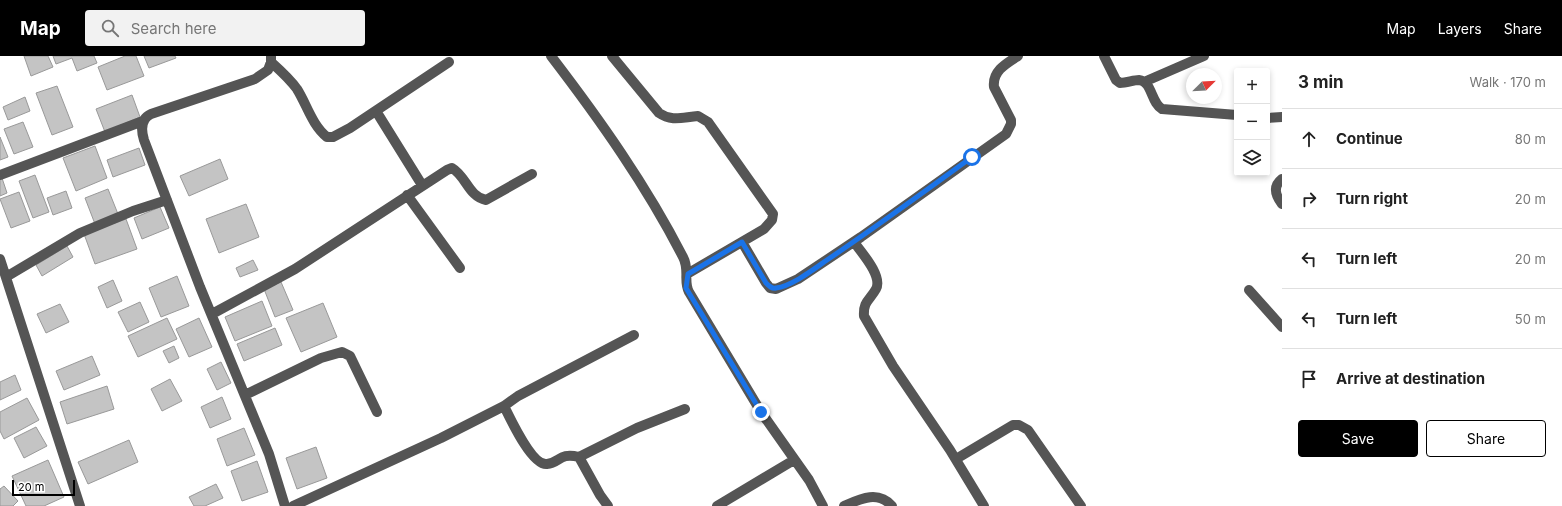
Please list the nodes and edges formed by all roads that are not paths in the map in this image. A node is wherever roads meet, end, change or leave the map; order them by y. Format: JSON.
{"nodes":[{"id":1,"x":551,"y":56,"type":"edge"},
{"id":2,"x":612,"y":56,"type":"edge"},
{"id":3,"x":1018,"y":56,"type":"edge"},
{"id":4,"x":1104,"y":56,"type":"edge"},
{"id":5,"x":1204,"y":56,"type":"edge"},
{"id":6,"x":271,"y":59,"type":"edge"},
{"id":7,"x":449,"y":62,"type":"dead end"},
{"id":8,"x":1144,"y":82,"type":"junction"},
{"id":9,"x":376,"y":111,"type":"junction"},
{"id":10,"x":1234,"y":115,"type":"edge"},
{"id":11,"x":1270,"y":118,"type":"edge"},
{"id":12,"x":1281,"y":119,"type":"edge"},
{"id":13,"x":143,"y":121,"type":"junction"},
{"id":14,"x":532,"y":174,"type":"dead end"},
{"id":15,"x":0,"y":175,"type":"edge"},
{"id":16,"x":1282,"y":179,"type":"edge"},
{"id":17,"x":422,"y":185,"type":"junction"},
{"id":18,"x":407,"y":195,"type":"junction"},
{"id":19,"x":167,"y":200,"type":"junction"},
{"id":20,"x":1282,"y":204,"type":"edge"},
{"id":21,"x":742,"y":242,"type":"junction"},
{"id":22,"x":854,"y":242,"type":"junction"},
{"id":23,"x":0,"y":259,"type":"edge"},
{"id":24,"x":460,"y":268,"type":"dead end"},
{"id":25,"x":688,"y":274,"type":"junction"},
{"id":26,"x":6,"y":277,"type":"junction"},
{"id":27,"x":1249,"y":290,"type":"dead end"},
{"id":28,"x":212,"y":314,"type":"junction"},
{"id":29,"x":1282,"y":327,"type":"edge"},
{"id":30,"x":634,"y":335,"type":"dead end"},
{"id":31,"x":245,"y":395,"type":"junction"},
{"id":32,"x":504,"y":406,"type":"junction"},
{"id":33,"x":685,"y":409,"type":"dead end"},
{"id":34,"x":377,"y":412,"type":"dead end"},
{"id":35,"x":579,"y":456,"type":"junction"},
{"id":36,"x":956,"y":459,"type":"junction"},
{"id":37,"x":794,"y":460,"type":"junction"},
{"id":38,"x":80,"y":506,"type":"edge"},
{"id":39,"x":285,"y":506,"type":"edge"},
{"id":40,"x":293,"y":506,"type":"edge"},
{"id":41,"x":608,"y":506,"type":"edge"},
{"id":42,"x":717,"y":506,"type":"edge"},
{"id":43,"x":823,"y":506,"type":"edge"},
{"id":44,"x":844,"y":506,"type":"edge"},
{"id":45,"x":892,"y":506,"type":"edge"},
{"id":46,"x":984,"y":506,"type":"edge"},
{"id":47,"x":1081,"y":506,"type":"edge"}],
"edges":[{"from":1,"to":25,"type":"street"},
{"from":2,"to":21,"type":"street"},
{"from":3,"to":22,"type":"street"},
{"from":4,"to":8,"type":"street"},
{"from":5,"to":8,"type":"street"},
{"from":6,"to":9,"type":"street"},
{"from":6,"to":13,"type":"street"},
{"from":7,"to":9,"type":"street"},
{"from":8,"to":10,"type":"street"},
{"from":9,"to":17,"type":"street"},
{"from":11,"to":12,"type":"street"},
{"from":13,"to":15,"type":"street"},
{"from":13,"to":19,"type":"street"},
{"from":14,"to":17,"type":"street"},
{"from":16,"to":20,"type":"street"},
{"from":17,"to":18,"type":"street"},
{"from":18,"to":24,"type":"street"},
{"from":18,"to":28,"type":"street"},
{"from":19,"to":26,"type":"street"},
{"from":19,"to":28,"type":"street"},
{"from":21,"to":22,"type":"street"},
{"from":21,"to":25,"type":"street"},
{"from":22,"to":36,"type":"street"},
{"from":23,"to":26,"type":"street"},
{"from":25,"to":37,"type":"street"},
{"from":26,"to":38,"type":"street"},
{"from":27,"to":29,"type":"street"},
{"from":28,"to":31,"type":"street"},
{"from":30,"to":32,"type":"street"},
{"from":31,"to":34,"type":"street"},
{"from":31,"to":39,"type":"street"},
{"from":32,"to":35,"type":"street"},
{"from":32,"to":40,"type":"street"},
{"from":33,"to":35,"type":"street"},
{"from":35,"to":41,"type":"street"},
{"from":36,"to":46,"type":"street"},
{"from":36,"to":47,"type":"street"},
{"from":37,"to":42,"type":"street"},
{"from":37,"to":43,"type":"street"},
{"from":44,"to":45,"type":"street"}]}
